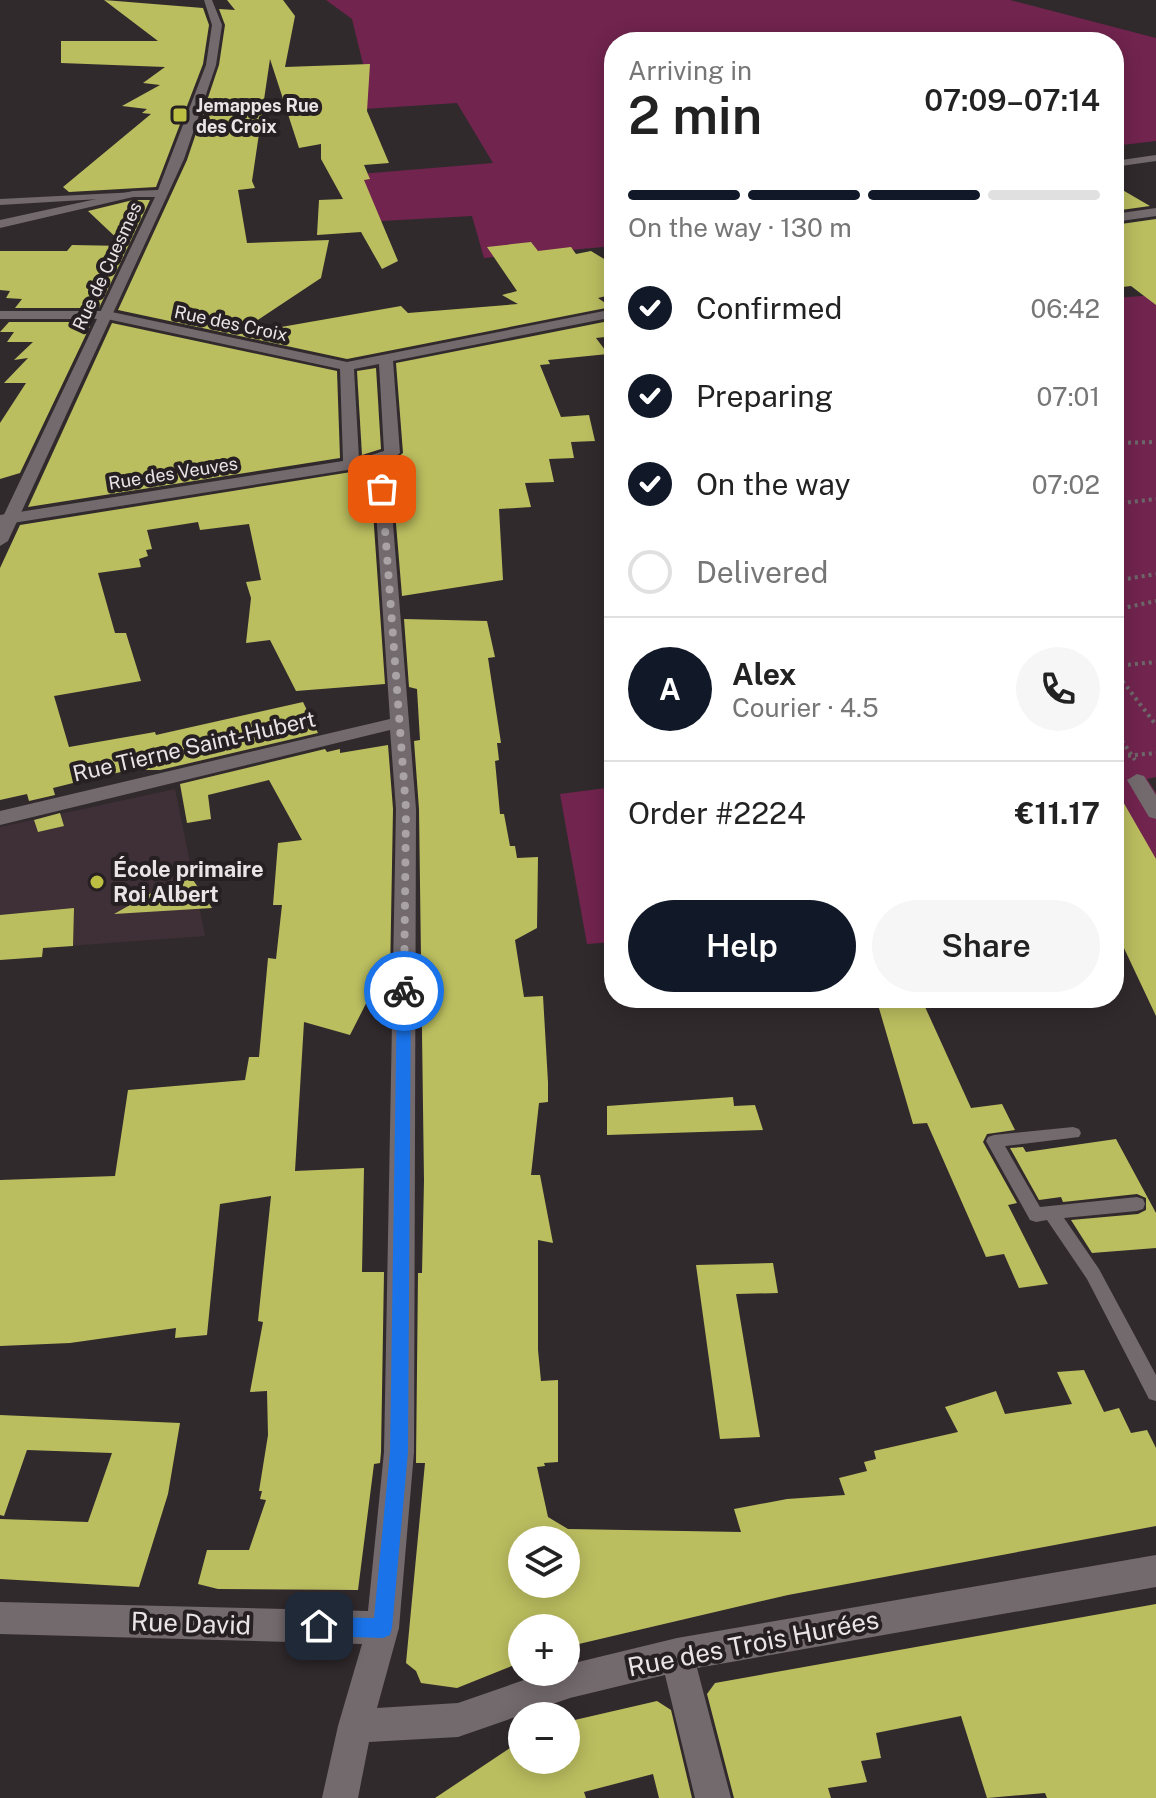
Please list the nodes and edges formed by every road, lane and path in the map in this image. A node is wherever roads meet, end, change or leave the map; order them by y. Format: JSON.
{"nodes":[{"id":1,"x":208,"y":0,"type":"edge"},
{"id":2,"x":1156,"y":158,"type":"edge"},
{"id":3,"x":1124,"y":163,"type":"edge"},
{"id":4,"x":162,"y":193,"type":"junction"},
{"id":5,"x":133,"y":194,"type":"junction"},
{"id":6,"x":44,"y":199,"type":"junction"},
{"id":7,"x":0,"y":202,"type":"edge"},
{"id":8,"x":1156,"y":212,"type":"edge"},
{"id":9,"x":42,"y":215,"type":"junction"},
{"id":10,"x":1124,"y":217,"type":"edge"},
{"id":11,"x":0,"y":224,"type":"edge"},
{"id":12,"x":0,"y":315,"type":"edge"},
{"id":13,"x":107,"y":315,"type":"junction"},
{"id":14,"x":604,"y":315,"type":"edge"},
{"id":15,"x":386,"y":358,"type":"junction"},
{"id":16,"x":347,"y":366,"type":"junction"},
{"id":17,"x":1156,"y":442,"type":"edge"},
{"id":18,"x":1124,"y":443,"type":"edge"},
{"id":19,"x":380,"y":460,"type":"junction"},
{"id":20,"x":351,"y":463,"type":"junction"},
{"id":21,"x":1156,"y":499,"type":"edge"},
{"id":22,"x":1124,"y":503,"type":"edge"},
{"id":23,"x":5,"y":520,"type":"edge"},
{"id":24,"x":0,"y":541,"type":"edge"},
{"id":25,"x":1156,"y":574,"type":"edge"},
{"id":26,"x":1124,"y":579,"type":"edge"},
{"id":27,"x":1156,"y":601,"type":"edge"},
{"id":28,"x":1124,"y":608,"type":"edge"},
{"id":29,"x":1156,"y":662,"type":"edge"},
{"id":30,"x":1124,"y":667,"type":"edge"},
{"id":31,"x":1124,"y":682,"type":"edge"},
{"id":32,"x":400,"y":722,"type":"junction"},
{"id":33,"x":1156,"y":725,"type":"edge"},
{"id":34,"x":1124,"y":742,"type":"edge"},
{"id":35,"x":1156,"y":753,"type":"edge"},
{"id":36,"x":1135,"y":756,"type":"junction"},
{"id":37,"x":1124,"y":757,"type":"edge"},
{"id":38,"x":1137,"y":780,"type":"joint"},
{"id":39,"x":1156,"y":812,"type":"edge"},
{"id":40,"x":0,"y":818,"type":"edge"},
{"id":41,"x":1073,"y":1133,"type":"dead end"},
{"id":42,"x":1137,"y":1204,"type":"dead end"},
{"id":43,"x":1051,"y":1212,"type":"junction"},
{"id":44,"x":1156,"y":1393,"type":"edge"},
{"id":45,"x":1156,"y":1571,"type":"edge"},
{"id":46,"x":0,"y":1618,"type":"edge"},
{"id":47,"x":383,"y":1628,"type":"junction"},
{"id":48,"x":677,"y":1655,"type":"junction"},
{"id":49,"x":355,"y":1726,"type":"junction"},
{"id":50,"x":340,"y":1798,"type":"edge"},
{"id":51,"x":713,"y":1798,"type":"edge"}],
"edges":[{"from":1,"to":4,"type":"street","name":"Rue de Cuesmes"},
{"from":2,"to":3,"type":"street"},
{"from":4,"to":5,"type":"street"},
{"from":4,"to":13,"type":"street","name":"Rue de Cuesmes"},
{"from":5,"to":6,"type":"street"},
{"from":5,"to":9,"type":"street"},
{"from":6,"to":7,"type":"street"},
{"from":6,"to":9,"type":"street"},
{"from":8,"to":10,"type":"street"},
{"from":9,"to":11,"type":"street"},
{"from":12,"to":13,"type":"street","name":"Rue des Croix"},
{"from":13,"to":16,"type":"street","name":"Rue des Croix"},
{"from":13,"to":23,"type":"street","name":"Rue de Cuesmes"},
{"from":14,"to":15,"type":"street"},
{"from":15,"to":16,"type":"street"},
{"from":15,"to":19,"type":"street"},
{"from":16,"to":20,"type":"street"},
{"from":17,"to":18,"type":"path"},
{"from":19,"to":20,"type":"street","name":"Rue des Veuves"},
{"from":19,"to":32,"type":"street"},
{"from":20,"to":23,"type":"street","name":"Rue des Veuves"},
{"from":21,"to":22,"type":"path"},
{"from":23,"to":24,"type":"street","name":"Rue de Cuesmes"},
{"from":25,"to":26,"type":"path"},
{"from":27,"to":28,"type":"path"},
{"from":29,"to":30,"type":"path"},
{"from":31,"to":33,"type":"path"},
{"from":32,"to":40,"type":"street","name":"Rue Tierne Saint-Hubert"},
{"from":32,"to":47,"type":"street"},
{"from":34,"to":36,"type":"path"},
{"from":35,"to":36,"type":"path"},
{"from":36,"to":37,"type":"path"},
{"from":36,"to":38,"type":"path"},
{"from":38,"to":39,"type":"street"},
{"from":41,"to":43,"type":"lane"},
{"from":42,"to":43,"type":"lane"},
{"from":43,"to":44,"type":"lane"},
{"from":45,"to":48,"type":"street","name":"Rue des Trois Hurées"},
{"from":46,"to":47,"type":"street","name":"Rue David"},
{"from":47,"to":49,"type":"street"},
{"from":48,"to":49,"type":"street","name":"Rue des Trois Hurées"},
{"from":48,"to":51,"type":"street"},
{"from":49,"to":50,"type":"street"}]}
